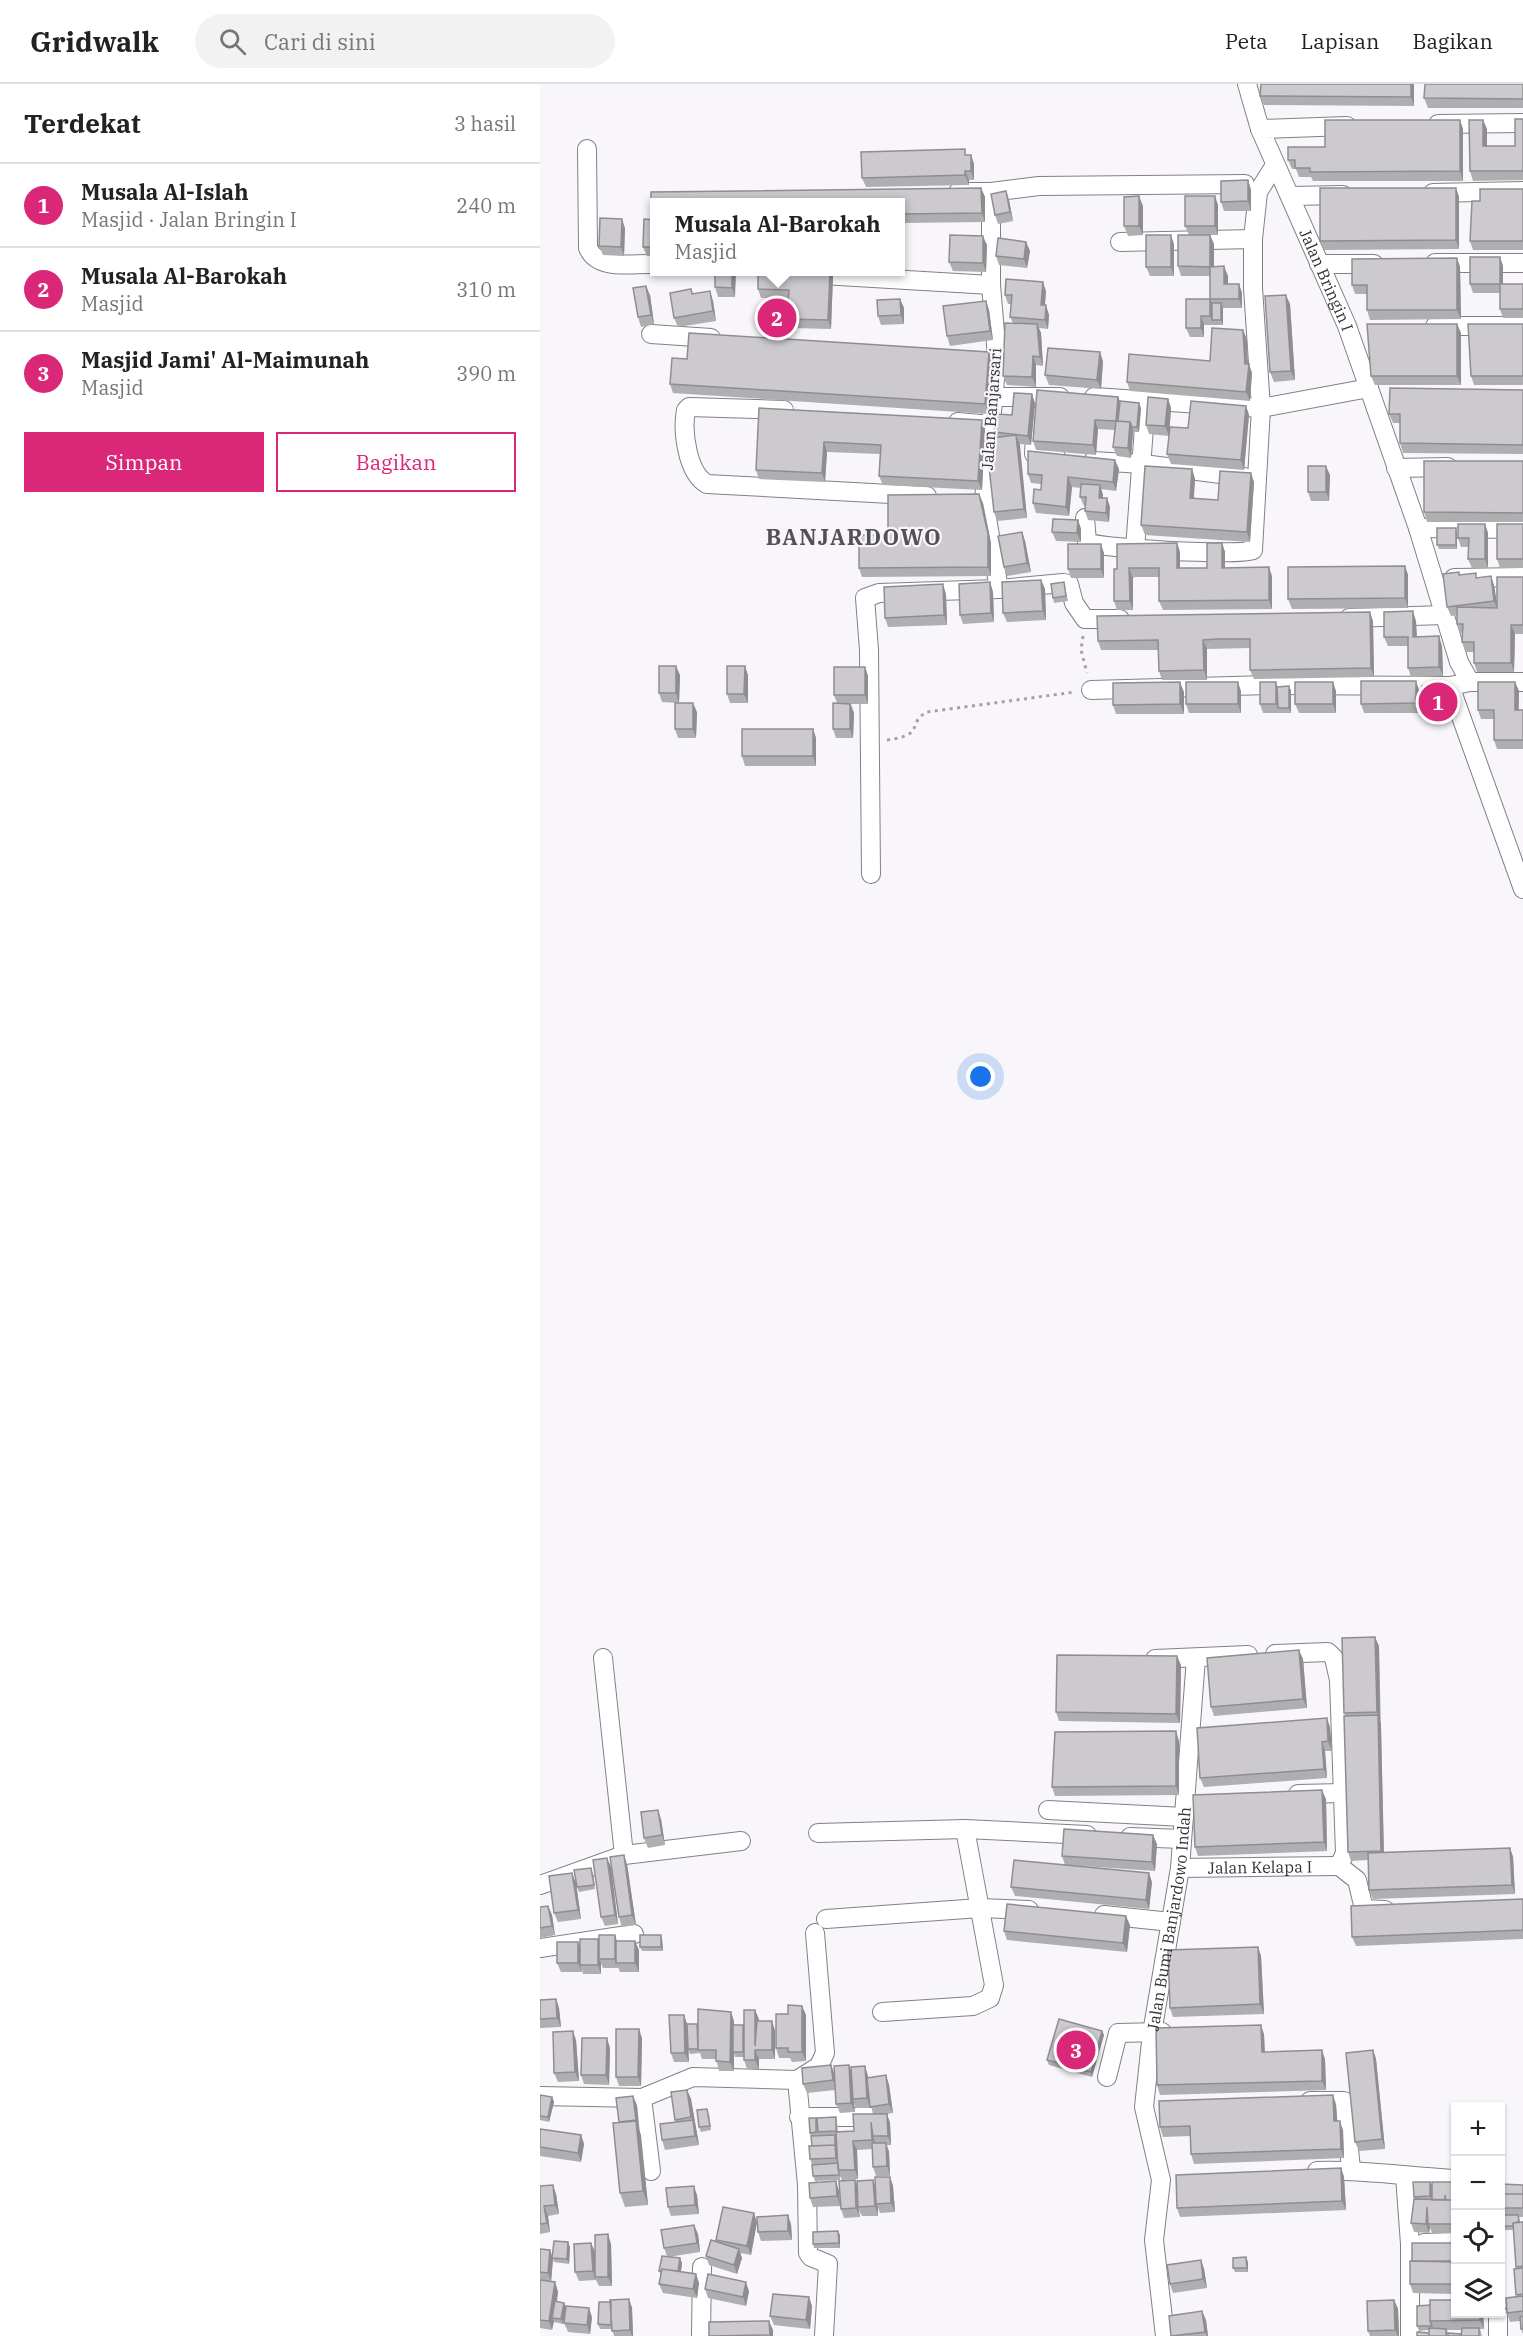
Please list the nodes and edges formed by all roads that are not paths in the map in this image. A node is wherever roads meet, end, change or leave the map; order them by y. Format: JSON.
{"nodes":[{"id":1,"x":1247,"y":84,"type":"edge"},
{"id":2,"x":1523,"y":123,"type":"edge"},
{"id":3,"x":1419,"y":125,"type":"edge"},
{"id":4,"x":1362,"y":126,"type":"edge"},
{"id":5,"x":1260,"y":129,"type":"junction"},
{"id":6,"x":587,"y":149,"type":"dead end"},
{"id":7,"x":1275,"y":165,"type":"junction"},
{"id":8,"x":1264,"y":184,"type":"junction"},
{"id":9,"x":1523,"y":191,"type":"edge"},
{"id":10,"x":991,"y":192,"type":"junction"},
{"id":11,"x":940,"y":193,"type":"edge"},
{"id":12,"x":1418,"y":193,"type":"edge"},
{"id":13,"x":1360,"y":195,"type":"edge"},
{"id":14,"x":1291,"y":196,"type":"junction"},
{"id":15,"x":1253,"y":239,"type":"junction"},
{"id":16,"x":1120,"y":242,"type":"dead end"},
{"id":17,"x":1523,"y":263,"type":"edge"},
{"id":18,"x":650,"y":264,"type":"edge"},
{"id":19,"x":1319,"y":264,"type":"junction"},
{"id":20,"x":1391,"y":264,"type":"edge"},
{"id":21,"x":1415,"y":264,"type":"edge"},
{"id":22,"x":839,"y":276,"type":"edge"},
{"id":23,"x":991,"y":285,"type":"junction"},
{"id":24,"x":1347,"y":326,"type":"junction"},
{"id":25,"x":1370,"y":326,"type":"edge"},
{"id":26,"x":1417,"y":326,"type":"edge"},
{"id":27,"x":1523,"y":326,"type":"edge"},
{"id":28,"x":651,"y":334,"type":"dead end"},
{"id":29,"x":735,"y":340,"type":"edge"},
{"id":30,"x":974,"y":355,"type":"edge"},
{"id":31,"x":998,"y":357,"type":"junction"},
{"id":32,"x":1365,"y":392,"type":"junction"},
{"id":33,"x":1395,"y":394,"type":"edge"},
{"id":34,"x":993,"y":397,"type":"junction"},
{"id":35,"x":1039,"y":398,"type":"junction"},
{"id":36,"x":1146,"y":400,"type":"junction"},
{"id":37,"x":1261,"y":408,"type":"junction"},
{"id":38,"x":807,"y":411,"type":"edge"},
{"id":39,"x":934,"y":420,"type":"edge"},
{"id":40,"x":992,"y":425,"type":"junction"},
{"id":41,"x":1143,"y":464,"type":"junction"},
{"id":42,"x":1465,"y":467,"type":"edge"},
{"id":43,"x":1396,"y":468,"type":"junction"},
{"id":44,"x":1258,"y":479,"type":"junction"},
{"id":45,"x":984,"y":500,"type":"junction"},
{"id":46,"x":1085,"y":518,"type":"edge"},
{"id":47,"x":1418,"y":528,"type":"junction"},
{"id":48,"x":1523,"y":529,"type":"edge"},
{"id":49,"x":1135,"y":549,"type":"junction"},
{"id":50,"x":1523,"y":577,"type":"edge"},
{"id":51,"x":1434,"y":578,"type":"junction"},
{"id":52,"x":999,"y":589,"type":"junction"},
{"id":53,"x":1438,"y":616,"type":"junction"},
{"id":54,"x":1334,"y":618,"type":"edge"},
{"id":55,"x":1132,"y":619,"type":"edge"},
{"id":56,"x":1523,"y":682,"type":"edge"},
{"id":57,"x":1459,"y":684,"type":"junction"},
{"id":58,"x":1091,"y":690,"type":"road end"},
{"id":59,"x":871,"y":874,"type":"dead end"},
{"id":60,"x":1523,"y":889,"type":"edge"},
{"id":61,"x":603,"y":1658,"type":"dead end"},
{"id":62,"x":1197,"y":1658,"type":"junction"},
{"id":63,"x":1139,"y":1659,"type":"edge"},
{"id":64,"x":1341,"y":1721,"type":"junction"},
{"id":65,"x":1318,"y":1723,"type":"edge"},
{"id":66,"x":1197,"y":1733,"type":"junction"},
{"id":67,"x":1167,"y":1735,"type":"edge"},
{"id":68,"x":1343,"y":1793,"type":"junction"},
{"id":69,"x":1276,"y":1794,"type":"edge"},
{"id":70,"x":1208,"y":1795,"type":"edge"},
{"id":71,"x":1186,"y":1796,"type":"junction"},
{"id":72,"x":1048,"y":1810,"type":"dead end"},
{"id":73,"x":1184,"y":1817,"type":"junction"},
{"id":74,"x":965,"y":1829,"type":"junction"},
{"id":75,"x":819,"y":1833,"type":"dead end"},
{"id":76,"x":1182,"y":1839,"type":"junction"},
{"id":77,"x":741,"y":1841,"type":"dead end"},
{"id":78,"x":624,"y":1855,"type":"junction"},
{"id":79,"x":1340,"y":1866,"type":"junction"},
{"id":80,"x":1180,"y":1868,"type":"junction"},
{"id":81,"x":540,"y":1885,"type":"edge"},
{"id":82,"x":980,"y":1908,"type":"junction"},
{"id":83,"x":1403,"y":1909,"type":"edge"},
{"id":84,"x":1046,"y":1911,"type":"edge"},
{"id":85,"x":1091,"y":1914,"type":"edge"},
{"id":86,"x":1171,"y":1922,"type":"junction"},
{"id":87,"x":634,"y":1934,"type":"dead end"},
{"id":88,"x":540,"y":1948,"type":"edge"},
{"id":89,"x":1185,"y":1954,"type":"edge"},
{"id":90,"x":1166,"y":1955,"type":"junction"},
{"id":91,"x":882,"y":2012,"type":"dead end"},
{"id":92,"x":1179,"y":2032,"type":"edge"},
{"id":93,"x":1152,"y":2033,"type":"junction"},
{"id":94,"x":1107,"y":2077,"type":"dead end"},
{"id":95,"x":796,"y":2080,"type":"junction"},
{"id":96,"x":540,"y":2096,"type":"edge"},
{"id":97,"x":642,"y":2098,"type":"junction"},
{"id":98,"x":1295,"y":2101,"type":"edge"},
{"id":99,"x":1167,"y":2106,"type":"edge"},
{"id":100,"x":1144,"y":2107,"type":"junction"},
{"id":101,"x":799,"y":2117,"type":"junction"},
{"id":102,"x":886,"y":2117,"type":"edge"},
{"id":103,"x":1351,"y":2169,"type":"junction"},
{"id":104,"x":651,"y":2171,"type":"dead end"},
{"id":105,"x":1305,"y":2172,"type":"edge"},
{"id":106,"x":1405,"y":2176,"type":"junction"},
{"id":107,"x":1451,"y":2179,"type":"edge"},
{"id":108,"x":829,"y":2184,"type":"edge"},
{"id":109,"x":807,"y":2185,"type":"junction"},
{"id":110,"x":1451,"y":2242,"type":"edge"},
{"id":111,"x":1410,"y":2244,"type":"junction"},
{"id":112,"x":702,"y":2267,"type":"dead end"},
{"id":113,"x":1410,"y":2304,"type":"junction"},
{"id":114,"x":1433,"y":2306,"type":"edge"},
{"id":115,"x":1498,"y":2318,"type":"edge"},
{"id":116,"x":701,"y":2336,"type":"edge"},
{"id":117,"x":824,"y":2336,"type":"edge"},
{"id":118,"x":1166,"y":2336,"type":"edge"},
{"id":119,"x":1410,"y":2336,"type":"edge"},
{"id":120,"x":1498,"y":2336,"type":"edge"}],
"edges":[{"from":1,"to":5,"type":"street","name":"Jalan Bringin I"},
{"from":2,"to":3,"type":"street"},
{"from":4,"to":5,"type":"street"},
{"from":5,"to":7,"type":"street","name":"Jalan Bringin I"},
{"from":6,"to":18,"type":"street"},
{"from":7,"to":8,"type":"street"},
{"from":7,"to":14,"type":"street","name":"Jalan Bringin I"},
{"from":8,"to":10,"type":"street"},
{"from":8,"to":15,"type":"street"},
{"from":9,"to":12,"type":"street"},
{"from":10,"to":11,"type":"street"},
{"from":10,"to":23,"type":"street","name":"Jalan Banjarsari"},
{"from":13,"to":14,"type":"street"},
{"from":14,"to":19,"type":"street","name":"Jalan Bringin I"},
{"from":15,"to":16,"type":"street"},
{"from":15,"to":37,"type":"street"},
{"from":17,"to":21,"type":"street"},
{"from":19,"to":20,"type":"street"},
{"from":19,"to":24,"type":"street","name":"Jalan Bringin I"},
{"from":22,"to":23,"type":"street"},
{"from":23,"to":31,"type":"street","name":"Jalan Banjarsari"},
{"from":24,"to":25,"type":"street"},
{"from":24,"to":32,"type":"street","name":"Jalan Bringin I"},
{"from":26,"to":27,"type":"street"},
{"from":28,"to":29,"type":"street"},
{"from":30,"to":31,"type":"street"},
{"from":31,"to":34,"type":"street","name":"Jalan Banjarsari"},
{"from":32,"to":33,"type":"street"},
{"from":32,"to":37,"type":"street"},
{"from":32,"to":43,"type":"street","name":"Jalan Bringin I"},
{"from":34,"to":35,"type":"street"},
{"from":34,"to":40,"type":"street","name":"Jalan Banjarsari"},
{"from":35,"to":36,"type":"street"},
{"from":35,"to":41,"type":"street"},
{"from":36,"to":37,"type":"street"},
{"from":36,"to":41,"type":"street"},
{"from":37,"to":44,"type":"street"},
{"from":38,"to":45,"type":"street"},
{"from":39,"to":40,"type":"street"},
{"from":40,"to":45,"type":"street","name":"Jalan Banjarsari"},
{"from":41,"to":44,"type":"street"},
{"from":41,"to":49,"type":"street"},
{"from":42,"to":43,"type":"street"},
{"from":43,"to":47,"type":"street","name":"Jalan Bringin I"},
{"from":44,"to":49,"type":"street"},
{"from":45,"to":52,"type":"street","name":"Jalan Banjarsari"},
{"from":46,"to":49,"type":"street"},
{"from":47,"to":48,"type":"street"},
{"from":47,"to":51,"type":"street","name":"Jalan Bringin I"},
{"from":50,"to":51,"type":"street"},
{"from":51,"to":53,"type":"street","name":"Jalan Bringin I"},
{"from":52,"to":55,"type":"street"},
{"from":52,"to":59,"type":"street"},
{"from":53,"to":54,"type":"street"},
{"from":53,"to":57,"type":"street","name":"Jalan Bringin I"},
{"from":56,"to":57,"type":"street"},
{"from":57,"to":58,"type":"street"},
{"from":57,"to":60,"type":"street","name":"Jalan Bringin I"},
{"from":61,"to":78,"type":"street"},
{"from":62,"to":63,"type":"street"},
{"from":62,"to":64,"type":"street"},
{"from":62,"to":66,"type":"street","name":"Jalan Bumi Banjardowo Indah"},
{"from":64,"to":65,"type":"street"},
{"from":64,"to":68,"type":"street"},
{"from":66,"to":67,"type":"street"},
{"from":66,"to":71,"type":"street","name":"Jalan Bumi Banjardowo Indah"},
{"from":68,"to":69,"type":"street"},
{"from":68,"to":79,"type":"street"},
{"from":70,"to":71,"type":"street"},
{"from":71,"to":73,"type":"street","name":"Jalan Bumi Banjardowo Indah"},
{"from":72,"to":73,"type":"street"},
{"from":73,"to":76,"type":"street","name":"Jalan Bumi Banjardowo Indah"},
{"from":74,"to":75,"type":"street"},
{"from":74,"to":76,"type":"street"},
{"from":74,"to":82,"type":"street"},
{"from":76,"to":80,"type":"street","name":"Jalan Bumi Banjardowo Indah"},
{"from":77,"to":78,"type":"street"},
{"from":78,"to":81,"type":"street"},
{"from":79,"to":80,"type":"street","name":"Jalan Kelapa I"},
{"from":79,"to":83,"type":"street"},
{"from":80,"to":86,"type":"street","name":"Jalan Bumi Banjardowo Indah"},
{"from":82,"to":84,"type":"street"},
{"from":82,"to":91,"type":"street"},
{"from":82,"to":95,"type":"street"},
{"from":85,"to":86,"type":"street"},
{"from":86,"to":90,"type":"street","name":"Jalan Bumi Banjardowo Indah"},
{"from":87,"to":88,"type":"street"},
{"from":89,"to":90,"type":"street"},
{"from":90,"to":93,"type":"street","name":"Jalan Bumi Banjardowo Indah"},
{"from":92,"to":93,"type":"street"},
{"from":93,"to":94,"type":"street"},
{"from":93,"to":100,"type":"street","name":"Jalan Bumi Banjardowo Indah"},
{"from":95,"to":97,"type":"street"},
{"from":95,"to":101,"type":"street"},
{"from":96,"to":97,"type":"street"},
{"from":97,"to":104,"type":"street"},
{"from":98,"to":103,"type":"street"},
{"from":99,"to":100,"type":"street"},
{"from":100,"to":118,"type":"street","name":"Jalan Bumi Banjardowo Indah"},
{"from":101,"to":102,"type":"street"},
{"from":101,"to":109,"type":"street"},
{"from":103,"to":105,"type":"street"},
{"from":103,"to":106,"type":"street"},
{"from":106,"to":107,"type":"street"},
{"from":106,"to":111,"type":"street"},
{"from":108,"to":109,"type":"street"},
{"from":109,"to":117,"type":"street"},
{"from":110,"to":111,"type":"street"},
{"from":111,"to":113,"type":"street"},
{"from":112,"to":116,"type":"street"},
{"from":113,"to":114,"type":"street"},
{"from":113,"to":119,"type":"street"},
{"from":115,"to":120,"type":"street"}]}
